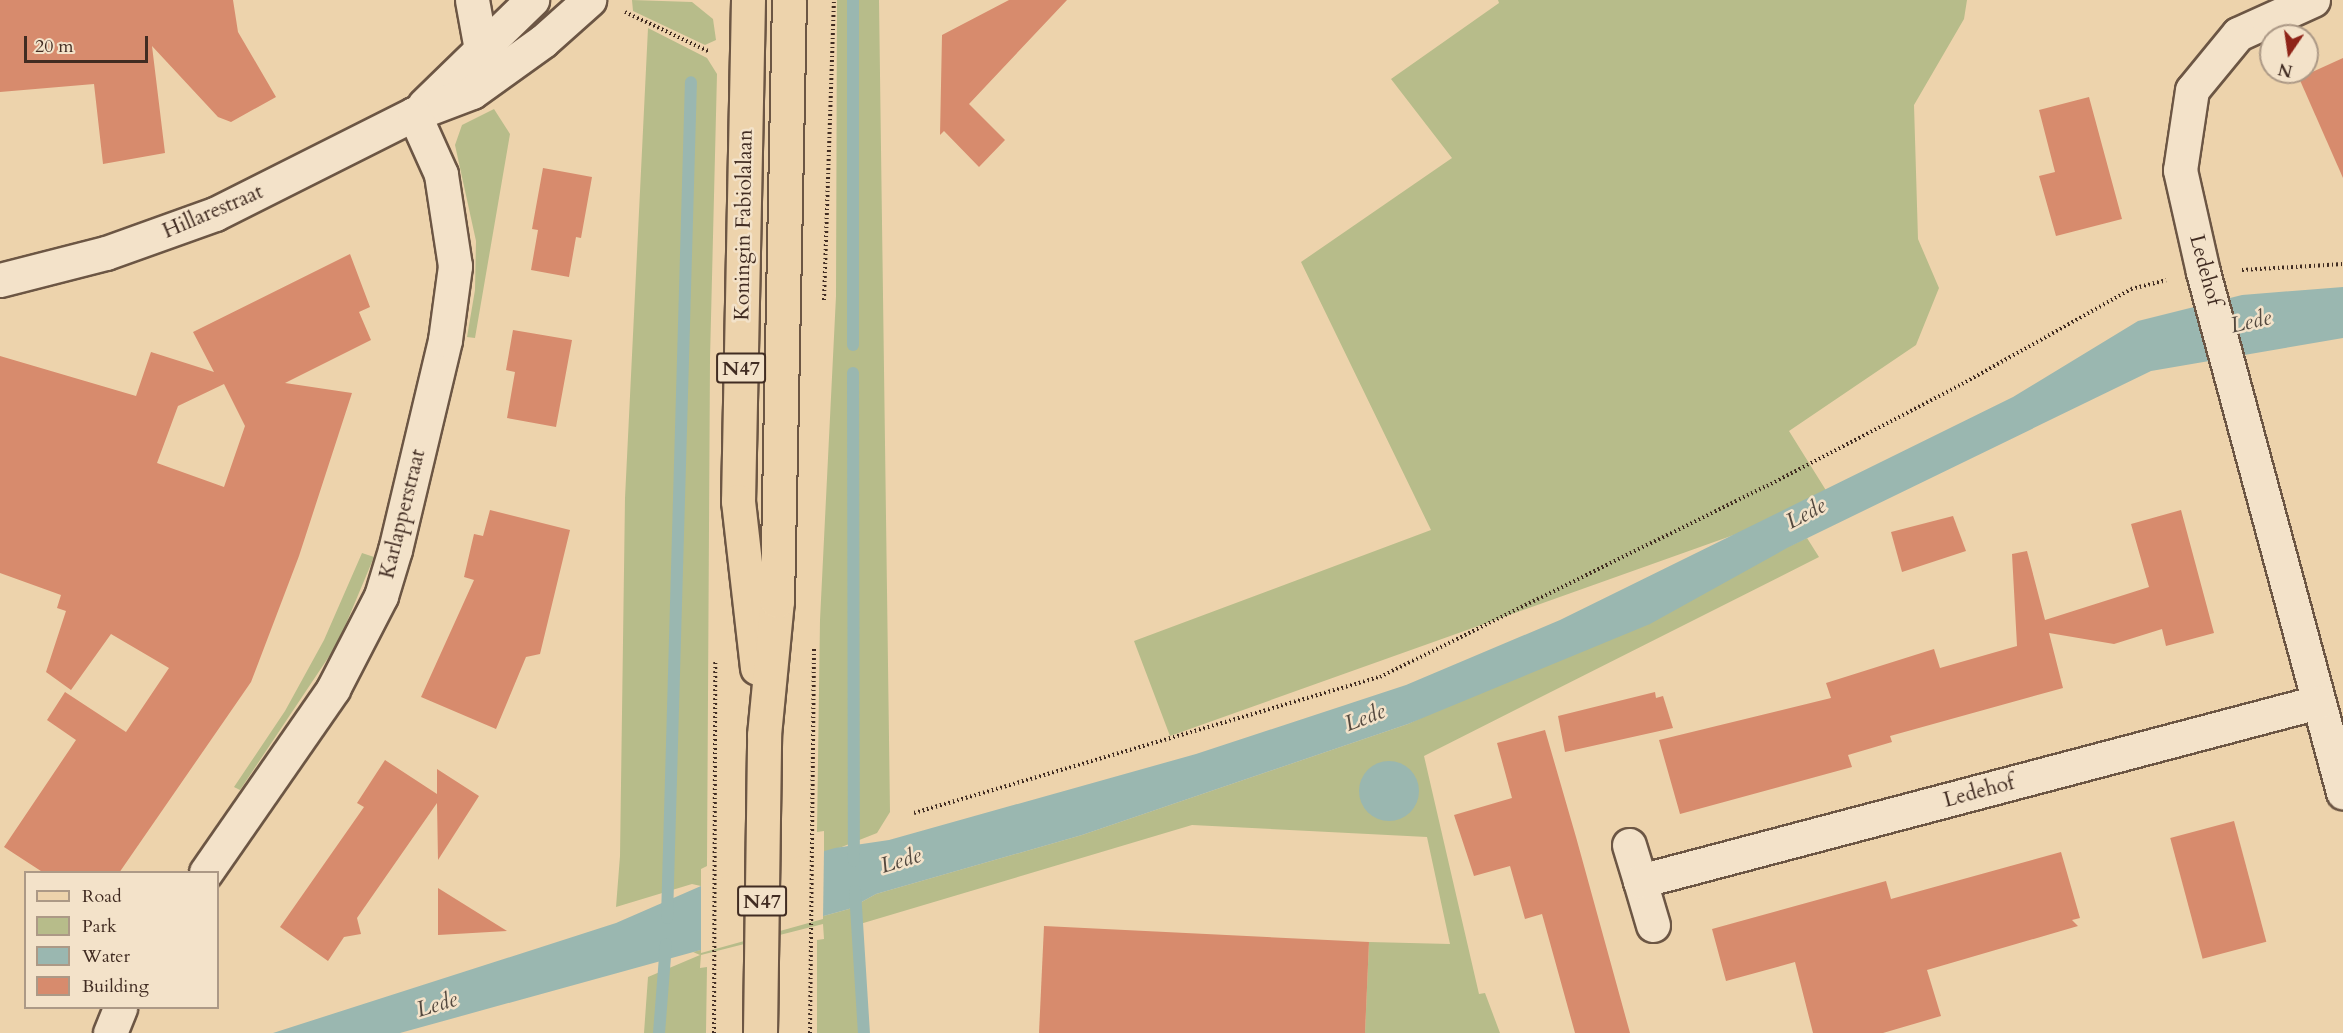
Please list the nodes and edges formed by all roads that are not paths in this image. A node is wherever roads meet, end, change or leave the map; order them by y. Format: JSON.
{"nodes":[{"id":1,"x":472,"y":0,"type":"edge"},
{"id":2,"x":532,"y":0,"type":"edge"},
{"id":3,"x":589,"y":0,"type":"edge"},
{"id":4,"x":732,"y":0,"type":"edge"},
{"id":5,"x":748,"y":0,"type":"edge"},
{"id":6,"x":789,"y":0,"type":"edge"},
{"id":7,"x":2313,"y":0,"type":"edge"},
{"id":8,"x":481,"y":49,"type":"junction"},
{"id":9,"x":747,"y":58,"type":"junction"},
{"id":10,"x":487,"y":82,"type":"junction"},
{"id":11,"x":414,"y":114,"type":"junction"},
{"id":12,"x":0,"y":280,"type":"edge"},
{"id":13,"x":2318,"y":702,"type":"junction"},
{"id":14,"x":764,"y":735,"type":"junction"},
{"id":15,"x":2343,"y":792,"type":"edge"},
{"id":16,"x":1629,"y":845,"type":"dead end"},
{"id":17,"x":207,"y":871,"type":"edge"},
{"id":18,"x":1640,"y":881,"type":"junction"},
{"id":19,"x":1653,"y":925,"type":"dead end"},
{"id":20,"x":120,"y":1009,"type":"edge"},
{"id":21,"x":110,"y":1033,"type":"edge"},
{"id":22,"x":760,"y":1033,"type":"edge"}],
"edges":[{"from":1,"to":8,"type":"street"},
{"from":2,"to":8,"type":"street","name":"Hillarestraat"},
{"from":3,"to":10,"type":"street","name":"Hillarestraat"},
{"from":4,"to":9,"type":"street"},
{"from":5,"to":9,"type":"main road","name":"Koningin Fabiolalaan","number":"N47"},
{"from":6,"to":14,"type":"main road","name":"Koningin Fabiolalaan","number":"N47"},
{"from":7,"to":13,"type":"street","name":"Ledehof"},
{"from":8,"to":10,"type":"street"},
{"from":8,"to":11,"type":"street","name":"Hillarestraat"},
{"from":9,"to":14,"type":"main road","name":"Koningin Fabiolalaan","number":"N47"},
{"from":10,"to":11,"type":"street","name":"Hillarestraat"},
{"from":11,"to":12,"type":"street","name":"Hillarestraat"},
{"from":11,"to":17,"type":"street","name":"Karlapperstraat"},
{"from":13,"to":15,"type":"street","name":"Ledehof"},
{"from":13,"to":18,"type":"street","name":"Ledehof"},
{"from":14,"to":22,"type":"main road","name":"Koningin Fabiolalaan","number":"N47"},
{"from":16,"to":18,"type":"street"},
{"from":18,"to":19,"type":"street"},
{"from":20,"to":21,"type":"street"}]}
